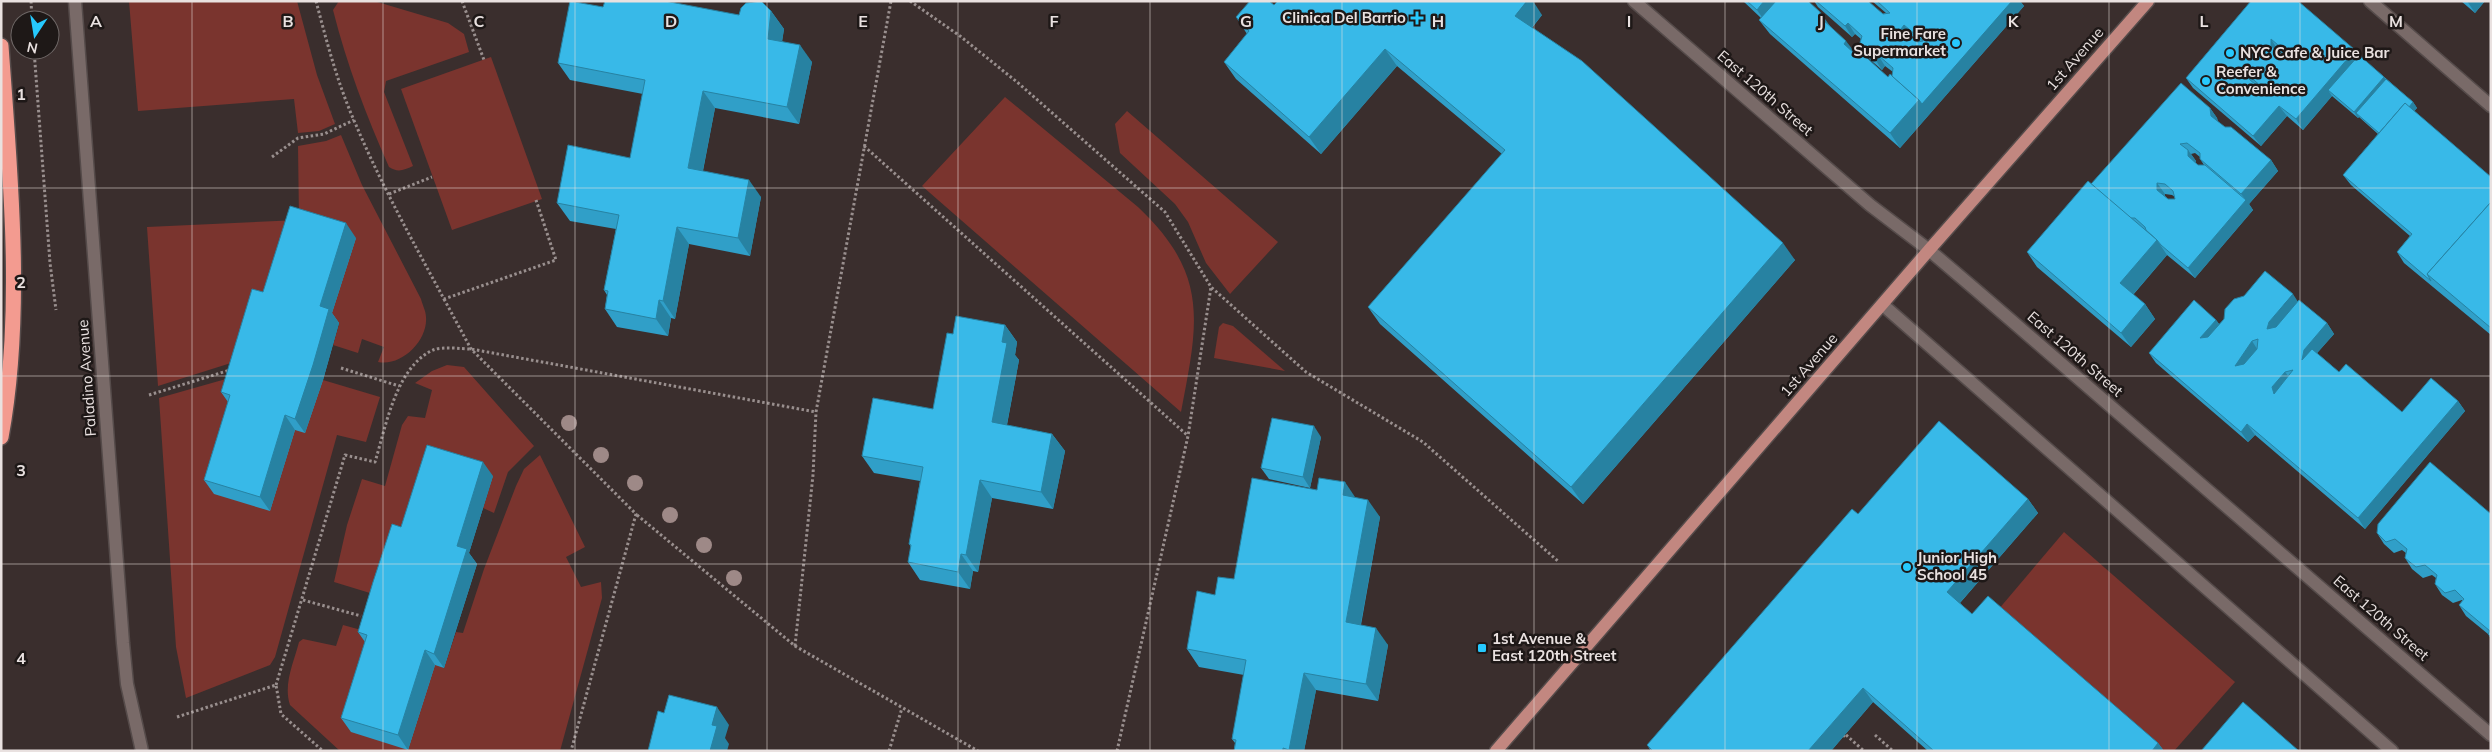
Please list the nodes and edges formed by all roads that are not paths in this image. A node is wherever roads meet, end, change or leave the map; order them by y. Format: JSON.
{"nodes":[{"id":1,"x":75,"y":1,"type":"edge"},
{"id":2,"x":1634,"y":1,"type":"edge"},
{"id":3,"x":2148,"y":1,"type":"edge"},
{"id":4,"x":2370,"y":1,"type":"edge"},
{"id":5,"x":1,"y":46,"type":"edge"},
{"id":6,"x":2491,"y":106,"type":"edge"},
{"id":7,"x":1929,"y":250,"type":"junction"},
{"id":8,"x":1883,"y":304,"type":"junction"},
{"id":9,"x":1,"y":437,"type":"edge"},
{"id":10,"x":2491,"y":734,"type":"edge"},
{"id":11,"x":142,"y":751,"type":"edge"},
{"id":12,"x":1496,"y":751,"type":"edge"},
{"id":13,"x":2392,"y":751,"type":"edge"}],
"edges":[{"from":1,"to":11,"type":"street","name":"Paladino Avenue"},
{"from":2,"to":7,"type":"street","name":"East 120th Street"},
{"from":3,"to":7,"type":"main road","name":"1st Avenue"},
{"from":4,"to":6,"type":"street"},
{"from":5,"to":9,"type":"highway"},
{"from":7,"to":8,"type":"main road","name":"1st Avenue"},
{"from":7,"to":10,"type":"street","name":"East 120th Street"},
{"from":8,"to":12,"type":"main road","name":"1st Avenue"},
{"from":8,"to":13,"type":"street"}]}
